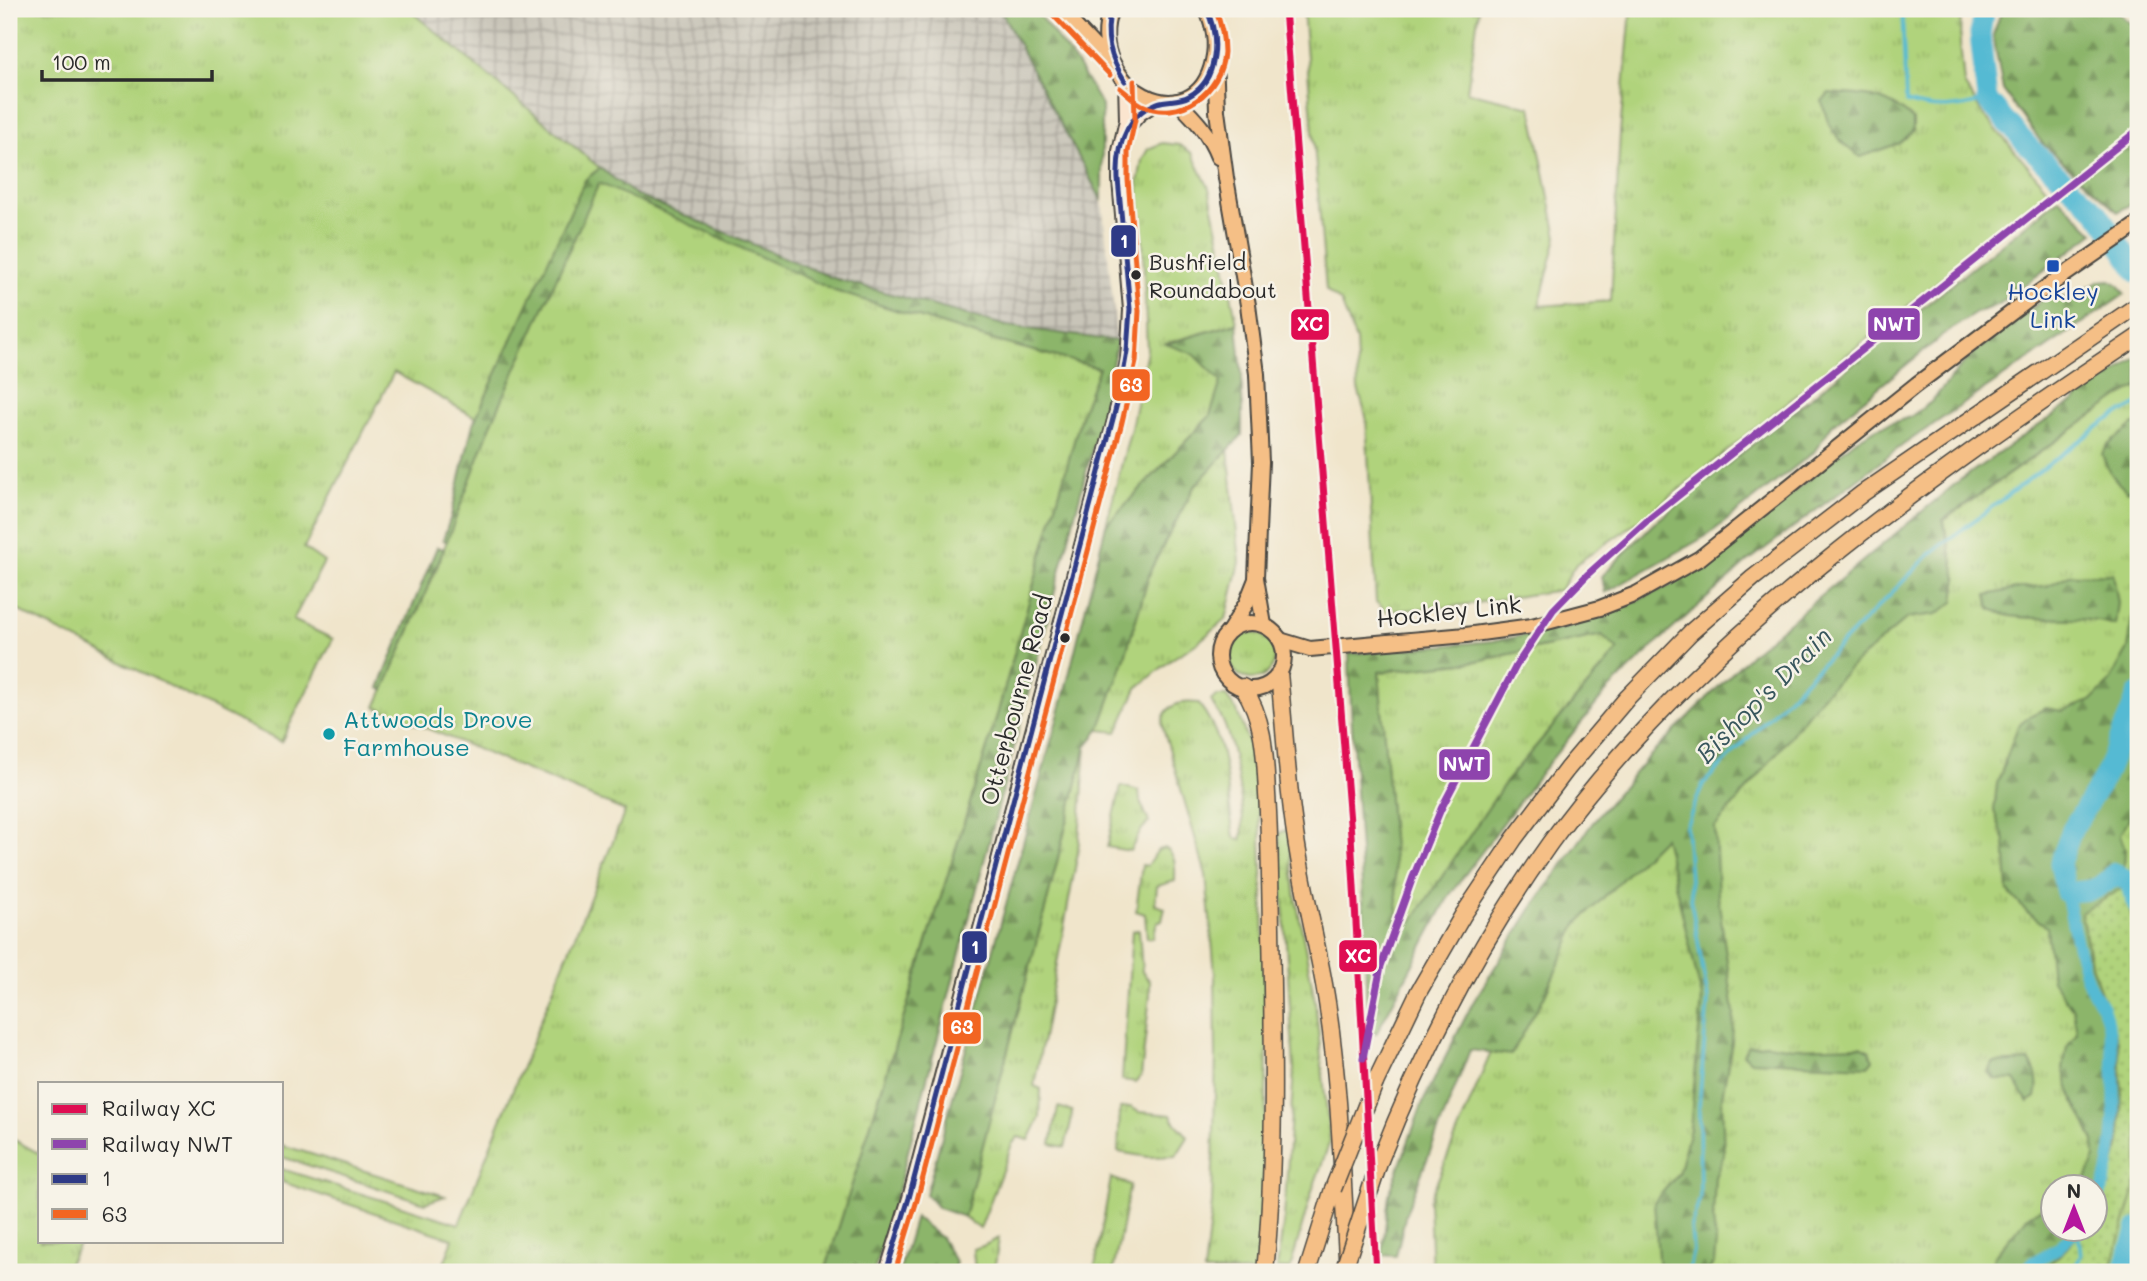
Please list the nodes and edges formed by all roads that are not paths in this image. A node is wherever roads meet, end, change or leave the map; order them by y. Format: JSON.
{"nodes":[{"id":1,"x":1059,"y":9,"type":"edge"},
{"id":2,"x":1111,"y":9,"type":"edge"},
{"id":3,"x":1206,"y":9,"type":"edge"},
{"id":4,"x":1215,"y":53,"type":"junction"},
{"id":5,"x":1121,"y":75,"type":"junction"},
{"id":6,"x":1177,"y":101,"type":"junction"},
{"id":7,"x":1160,"y":102,"type":"junction"},
{"id":8,"x":1124,"y":132,"type":"junction"},
{"id":9,"x":1226,"y":178,"type":"junction"},
{"id":10,"x":2137,"y":225,"type":"edge"},
{"id":11,"x":2138,"y":305,"type":"edge"},
{"id":12,"x":2138,"y":337,"type":"edge"},
{"id":13,"x":1256,"y":578,"type":"junction"},
{"id":14,"x":1264,"y":625,"type":"junction"},
{"id":15,"x":1230,"y":631,"type":"junction"},
{"id":16,"x":1280,"y":640,"type":"junction"},
{"id":17,"x":1310,"y":649,"type":"junction"},
{"id":18,"x":1280,"y":670,"type":"junction"},
{"id":19,"x":1243,"y":687,"type":"junction"},
{"id":20,"x":886,"y":1272,"type":"edge"},
{"id":21,"x":1265,"y":1272,"type":"edge"},
{"id":22,"x":1307,"y":1272,"type":"edge"},
{"id":23,"x":1346,"y":1272,"type":"edge"}],
"edges":[{"from":1,"to":5,"type":"main road"},
{"from":2,"to":5,"type":"main road"},
{"from":3,"to":4,"type":"main road"},
{"from":4,"to":6,"type":"main road"},
{"from":4,"to":9,"type":"main road"},
{"from":5,"to":7,"type":"main road"},
{"from":5,"to":8,"type":"street","name":"Otterbourne Road"},
{"from":6,"to":7,"type":"main road"},
{"from":6,"to":9,"type":"main road"},
{"from":7,"to":8,"type":"street"},
{"from":8,"to":20,"type":"street","name":"Otterbourne Road"},
{"from":9,"to":13,"type":"main road"},
{"from":10,"to":17,"type":"main road","name":"Hockley Link"},
{"from":11,"to":22,"type":"highway","bridge":true},
{"from":12,"to":23,"type":"highway","bridge":true},
{"from":13,"to":14,"type":"main road"},
{"from":13,"to":15,"type":"main road"},
{"from":14,"to":15,"type":"main road"},
{"from":14,"to":16,"type":"main road"},
{"from":15,"to":19,"type":"main road"},
{"from":16,"to":17,"type":"main road","name":"Hockley Link"},
{"from":16,"to":18,"type":"main road"},
{"from":17,"to":18,"type":"main road","name":"Hockley Link"},
{"from":18,"to":19,"type":"main road"},
{"from":18,"to":23,"type":"highway"},
{"from":19,"to":21,"type":"highway"}]}
